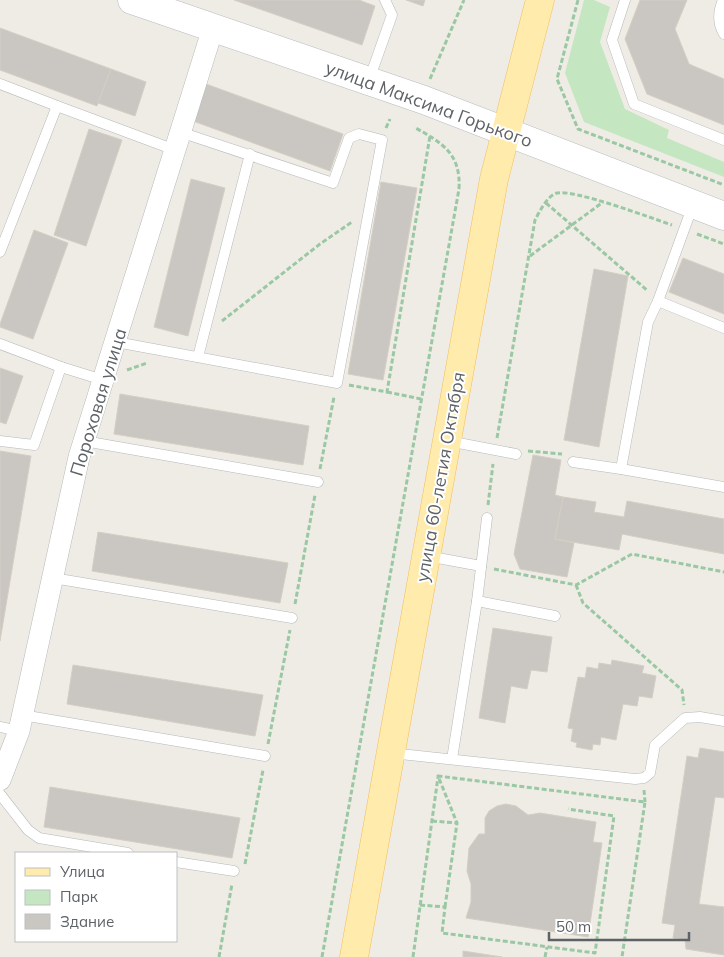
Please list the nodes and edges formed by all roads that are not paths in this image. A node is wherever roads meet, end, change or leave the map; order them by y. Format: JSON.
{"nodes":[{"id":1,"x":132,"y":0,"type":"edge"},
{"id":2,"x":385,"y":0,"type":"edge"},
{"id":3,"x":540,"y":0,"type":"edge"},
{"id":4,"x":625,"y":0,"type":"edge"},
{"id":5,"x":723,"y":0,"type":"edge"},
{"id":6,"x":213,"y":28,"type":"junction"},
{"id":7,"x":724,"y":34,"type":"edge"},
{"id":8,"x":368,"y":81,"type":"junction"},
{"id":9,"x":0,"y":84,"type":"edge"},
{"id":10,"x":56,"y":106,"type":"junction"},
{"id":11,"x":506,"y":130,"type":"junction"},
{"id":12,"x":724,"y":140,"type":"edge"},
{"id":13,"x":178,"y":141,"type":"junction"},
{"id":14,"x":250,"y":154,"type":"junction"},
{"id":15,"x":724,"y":216,"type":"edge"},
{"id":16,"x":689,"y":217,"type":"junction"},
{"id":17,"x":3,"y":236,"type":"edge"},
{"id":18,"x":0,"y":252,"type":"edge"},
{"id":19,"x":658,"y":300,"type":"junction"},
{"id":20,"x":724,"y":328,"type":"edge"},
{"id":21,"x":116,"y":342,"type":"junction"},
{"id":22,"x":0,"y":344,"type":"edge"},
{"id":23,"x":198,"y":357,"type":"junction"},
{"id":24,"x":62,"y":367,"type":"junction"},
{"id":25,"x":103,"y":380,"type":"junction"},
{"id":26,"x":0,"y":441,"type":"edge"},
{"id":27,"x":84,"y":441,"type":"junction"},
{"id":28,"x":447,"y":441,"type":"junction"},
{"id":29,"x":516,"y":454,"type":"road end"},
{"id":30,"x":573,"y":462,"type":"road end"},
{"id":31,"x":621,"y":469,"type":"junction"},
{"id":32,"x":318,"y":482,"type":"dead end"},
{"id":33,"x":724,"y":487,"type":"edge"},
{"id":34,"x":487,"y":518,"type":"road end"},
{"id":35,"x":426,"y":556,"type":"junction"},
{"id":36,"x":481,"y":566,"type":"junction"},
{"id":37,"x":52,"y":578,"type":"junction"},
{"id":38,"x":477,"y":602,"type":"junction"},
{"id":39,"x":555,"y":616,"type":"dead end"},
{"id":40,"x":292,"y":618,"type":"dead end"},
{"id":41,"x":724,"y":721,"type":"edge"},
{"id":42,"x":14,"y":725,"type":"edge"},
{"id":43,"x":390,"y":752,"type":"junction"},
{"id":44,"x":266,"y":756,"type":"dead end"},
{"id":45,"x":446,"y":758,"type":"junction"},
{"id":46,"x":0,"y":780,"type":"edge"},
{"id":47,"x":0,"y":794,"type":"edge"},
{"id":48,"x":122,"y":852,"type":"edge"},
{"id":49,"x":178,"y":862,"type":"edge"},
{"id":50,"x":234,"y":871,"type":"road end"},
{"id":51,"x":354,"y":957,"type":"edge"}],
"edges":[{"from":1,"to":6,"type":"main road","name":"улица Максима Горького"},
{"from":2,"to":8,"type":"lane"},
{"from":3,"to":11,"type":"main road","name":"улица 60-летия Октября"},
{"from":4,"to":12,"type":"lane"},
{"from":5,"to":7,"type":"lane"},
{"from":6,"to":8,"type":"main road","name":"улица Максима Горького"},
{"from":6,"to":13,"type":"street","name":"Пороховая улица"},
{"from":8,"to":11,"type":"main road","name":"улица Максима Горького"},
{"from":9,"to":10,"type":"lane"},
{"from":10,"to":13,"type":"lane"},
{"from":10,"to":17,"type":"lane"},
{"from":11,"to":16,"type":"main road","name":"улица Максима Горького"},
{"from":11,"to":28,"type":"main road","name":"улица 60-летия Октября"},
{"from":13,"to":14,"type":"lane"},
{"from":13,"to":21,"type":"street","name":"Пороховая улица"},
{"from":14,"to":23,"type":"lane"},
{"from":14,"to":23,"type":"lane"},
{"from":15,"to":16,"type":"main road","name":"улица Максима Горького"},
{"from":16,"to":19,"type":"lane"},
{"from":17,"to":18,"type":"lane"},
{"from":19,"to":20,"type":"lane"},
{"from":19,"to":31,"type":"lane"},
{"from":21,"to":23,"type":"lane"},
{"from":21,"to":25,"type":"street","name":"Пороховая улица"},
{"from":22,"to":24,"type":"lane"},
{"from":24,"to":25,"type":"lane"},
{"from":24,"to":26,"type":"lane"},
{"from":25,"to":27,"type":"street","name":"Пороховая улица"},
{"from":27,"to":32,"type":"lane"},
{"from":27,"to":37,"type":"street","name":"Пороховая улица"},
{"from":28,"to":29,"type":"lane"},
{"from":28,"to":35,"type":"main road","name":"улица 60-летия Октября"},
{"from":30,"to":31,"type":"lane"},
{"from":31,"to":33,"type":"lane"},
{"from":34,"to":36,"type":"lane"},
{"from":35,"to":36,"type":"lane"},
{"from":35,"to":43,"type":"main road","name":"улица 60-летия Октября"},
{"from":36,"to":38,"type":"lane"},
{"from":37,"to":40,"type":"lane"},
{"from":37,"to":42,"type":"street","name":"Пороховая улица"},
{"from":38,"to":39,"type":"lane"},
{"from":38,"to":45,"type":"lane"},
{"from":41,"to":45,"type":"lane"},
{"from":42,"to":44,"type":"lane"},
{"from":42,"to":46,"type":"street","name":"Пороховая улица"},
{"from":43,"to":45,"type":"lane"},
{"from":43,"to":51,"type":"main road","name":"улица 60-летия Октября"},
{"from":47,"to":48,"type":"lane"},
{"from":49,"to":50,"type":"lane"}]}
